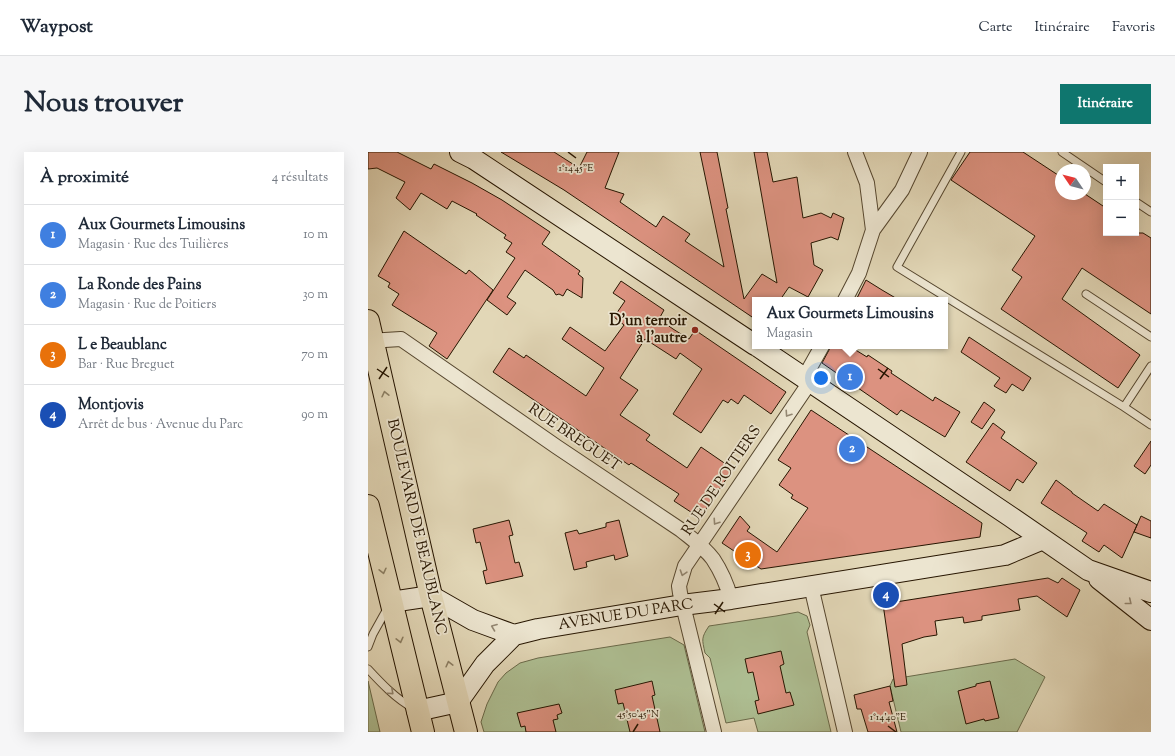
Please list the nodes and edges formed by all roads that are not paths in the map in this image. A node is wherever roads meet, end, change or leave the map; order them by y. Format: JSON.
{"nodes":[{"id":1,"x":855,"y":152,"type":"edge"},
{"id":2,"x":920,"y":152,"type":"edge"},
{"id":3,"x":961,"y":152,"type":"edge"},
{"id":4,"x":1062,"y":152,"type":"edge"},
{"id":5,"x":470,"y":154,"type":"edge"},
{"id":6,"x":1103,"y":180,"type":"edge"},
{"id":7,"x":1139,"y":204,"type":"edge"},
{"id":8,"x":1151,"y":212,"type":"edge"},
{"id":9,"x":873,"y":230,"type":"junction"},
{"id":10,"x":1086,"y":294,"type":"dead end"},
{"id":11,"x":847,"y":297,"type":"edge"},
{"id":12,"x":946,"y":297,"type":"edge"},
{"id":13,"x":948,"y":298,"type":"edge"},
{"id":14,"x":370,"y":334,"type":"edge"},
{"id":15,"x":1151,"y":337,"type":"edge"},
{"id":16,"x":752,"y":342,"type":"edge"},
{"id":17,"x":762,"y":349,"type":"edge"},
{"id":18,"x":821,"y":349,"type":"edge"},
{"id":19,"x":1151,"y":366,"type":"edge"},
{"id":20,"x":807,"y":380,"type":"junction"},
{"id":21,"x":1124,"y":407,"type":"junction"},
{"id":22,"x":1151,"y":425,"type":"edge"},
{"id":23,"x":368,"y":506,"type":"edge"},
{"id":24,"x":1043,"y":538,"type":"junction"},
{"id":25,"x":700,"y":545,"type":"junction"},
{"id":26,"x":1088,"y":570,"type":"junction"},
{"id":27,"x":811,"y":586,"type":"junction"},
{"id":28,"x":1150,"y":591,"type":"edge"},
{"id":29,"x":431,"y":596,"type":"junction"},
{"id":30,"x":731,"y":599,"type":"junction"},
{"id":31,"x":391,"y":602,"type":"junction"},
{"id":32,"x":682,"y":605,"type":"junction"},
{"id":33,"x":1151,"y":620,"type":"edge"},
{"id":34,"x":514,"y":635,"type":"junction"},
{"id":35,"x":368,"y":647,"type":"edge"},
{"id":36,"x":368,"y":669,"type":"edge"},
{"id":37,"x":458,"y":702,"type":"junction"},
{"id":38,"x":417,"y":711,"type":"junction"},
{"id":39,"x":423,"y":732,"type":"edge"},
{"id":40,"x":466,"y":732,"type":"edge"},
{"id":41,"x":714,"y":732,"type":"edge"},
{"id":42,"x":845,"y":732,"type":"edge"}],
"edges":[{"from":1,"to":9,"type":"street"},
{"from":2,"to":9,"type":"street"},
{"from":3,"to":12,"type":"lane"},
{"from":4,"to":6,"type":"lane"},
{"from":5,"to":16,"type":"main road"},
{"from":7,"to":8,"type":"lane"},
{"from":9,"to":11,"type":"street"},
{"from":10,"to":15,"type":"lane"},
{"from":13,"to":21,"type":"lane"},
{"from":14,"to":25,"type":"street","name":"RUE BREGUET"},
{"from":29,"to":14,"type":"main road","name":"BOULEVARD DE BEAUBLANC","one_way":true},
{"from":17,"to":20,"type":"main road"},
{"from":18,"to":20,"type":"street","name":"RUE DE POITIERS"},
{"from":19,"to":21,"type":"lane"},
{"from":20,"to":24,"type":"main road"},
{"from":20,"to":25,"type":"street","name":"RUE DE POITIERS","one_way":true},
{"from":21,"to":22,"type":"lane"},
{"from":23,"to":31,"type":"main road","one_way":true},
{"from":24,"to":26,"type":"main road"},
{"from":24,"to":27,"type":"main road","name":"AVENUE DU PARC"},
{"from":25,"to":30,"type":"street","name":"RUE BREGUET"},
{"from":25,"to":32,"type":"street","name":"RUE DE POITIERS","one_way":true},
{"from":26,"to":28,"type":"main road"},
{"from":26,"to":33,"type":"main road","one_way":true},
{"from":27,"to":30,"type":"main road","name":"AVENUE DU PARC"},
{"from":27,"to":42,"type":"street"},
{"from":29,"to":31,"type":"main road"},
{"from":34,"to":29,"type":"main road","one_way":true},
{"from":37,"to":29,"type":"main road","name":"BOULEVARD DE BEAUBLANC","one_way":true},
{"from":30,"to":32,"type":"main road","name":"AVENUE DU PARC"},
{"from":31,"to":35,"type":"lane"},
{"from":31,"to":38,"type":"main road","one_way":true},
{"from":32,"to":34,"type":"main road","name":"AVENUE DU PARC"},
{"from":32,"to":41,"type":"street","name":"RUE DE POITIERS"},
{"from":34,"to":37,"type":"main road"},
{"from":36,"to":38,"type":"lane","one_way":true},
{"from":37,"to":38,"type":"main road"},
{"from":37,"to":40,"type":"main road","name":"BOULEVARD DE BEAUBLANC"},
{"from":38,"to":39,"type":"main road"}]}
